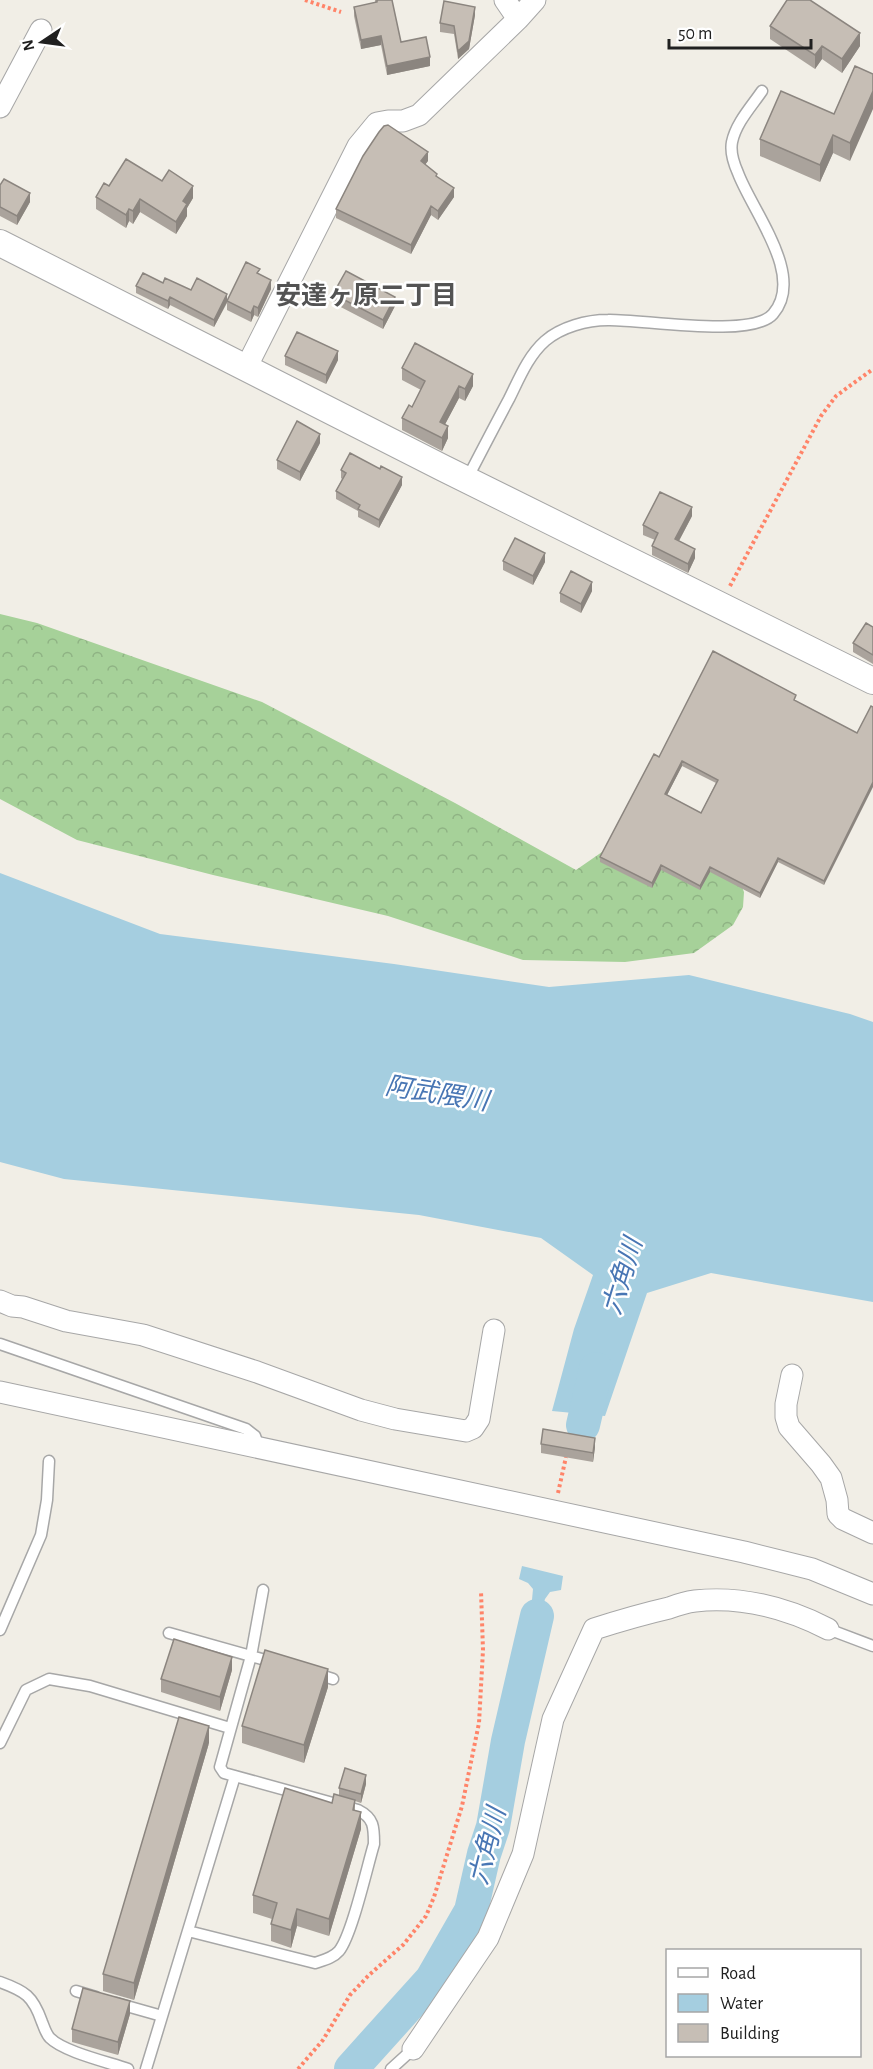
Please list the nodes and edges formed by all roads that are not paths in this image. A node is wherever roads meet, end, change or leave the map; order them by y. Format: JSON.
{"nodes":[{"id":1,"x":505,"y":0,"type":"edge"},
{"id":2,"x":534,"y":0,"type":"edge"},
{"id":3,"x":518,"y":20,"type":"junction"},
{"id":4,"x":41,"y":30,"type":"dead end"},
{"id":5,"x":762,"y":91,"type":"dead end"},
{"id":6,"x":0,"y":108,"type":"edge"},
{"id":7,"x":0,"y":243,"type":"edge"},
{"id":8,"x":246,"y":368,"type":"junction"},
{"id":9,"x":467,"y":479,"type":"junction"},
{"id":10,"x":873,"y":681,"type":"edge"},
{"id":11,"x":0,"y":1301,"type":"edge"},
{"id":12,"x":494,"y":1330,"type":"dead end"},
{"id":13,"x":0,"y":1344,"type":"edge"},
{"id":14,"x":792,"y":1375,"type":"dead end"},
{"id":15,"x":0,"y":1392,"type":"edge"},
{"id":16,"x":259,"y":1448,"type":"junction"},
{"id":17,"x":49,"y":1461,"type":"dead end"},
{"id":18,"x":873,"y":1533,"type":"edge"},
{"id":19,"x":263,"y":1590,"type":"dead end"},
{"id":20,"x":873,"y":1594,"type":"edge"},
{"id":21,"x":828,"y":1629,"type":"joint"},
{"id":22,"x":0,"y":1630,"type":"edge"},
{"id":23,"x":169,"y":1633,"type":"dead end"},
{"id":24,"x":873,"y":1646,"type":"edge"},
{"id":25,"x":251,"y":1656,"type":"junction"},
{"id":26,"x":333,"y":1679,"type":"dead end"},
{"id":27,"x":231,"y":1728,"type":"junction"},
{"id":28,"x":0,"y":1743,"type":"edge"},
{"id":29,"x":236,"y":1776,"type":"junction"},
{"id":30,"x":188,"y":1931,"type":"junction"},
{"id":31,"x":0,"y":1983,"type":"edge"},
{"id":32,"x":76,"y":1991,"type":"dead end"},
{"id":33,"x":162,"y":2016,"type":"junction"},
{"id":34,"x":413,"y":2049,"type":"joint"},
{"id":35,"x":128,"y":2069,"type":"edge"},
{"id":36,"x":146,"y":2069,"type":"edge"},
{"id":37,"x":391,"y":2069,"type":"edge"}],
"edges":[{"from":1,"to":3,"type":"street"},
{"from":2,"to":3,"type":"street"},
{"from":3,"to":8,"type":"street"},
{"from":4,"to":6,"type":"street"},
{"from":5,"to":9,"type":"lane"},
{"from":7,"to":8,"type":"street"},
{"from":8,"to":9,"type":"street"},
{"from":9,"to":10,"type":"street"},
{"from":11,"to":12,"type":"street"},
{"from":13,"to":16,"type":"lane"},
{"from":14,"to":18,"type":"street"},
{"from":15,"to":16,"type":"street"},
{"from":16,"to":20,"type":"street"},
{"from":17,"to":22,"type":"lane"},
{"from":19,"to":25,"type":"lane"},
{"from":21,"to":24,"type":"lane"},
{"from":21,"to":34,"type":"street"},
{"from":23,"to":25,"type":"lane"},
{"from":25,"to":26,"type":"lane"},
{"from":25,"to":27,"type":"lane"},
{"from":27,"to":28,"type":"lane"},
{"from":27,"to":29,"type":"lane"},
{"from":29,"to":30,"type":"lane"},
{"from":29,"to":30,"type":"lane"},
{"from":30,"to":33,"type":"lane"},
{"from":31,"to":35,"type":"lane"},
{"from":32,"to":33,"type":"lane"},
{"from":33,"to":36,"type":"lane"},
{"from":34,"to":37,"type":"lane"}]}
